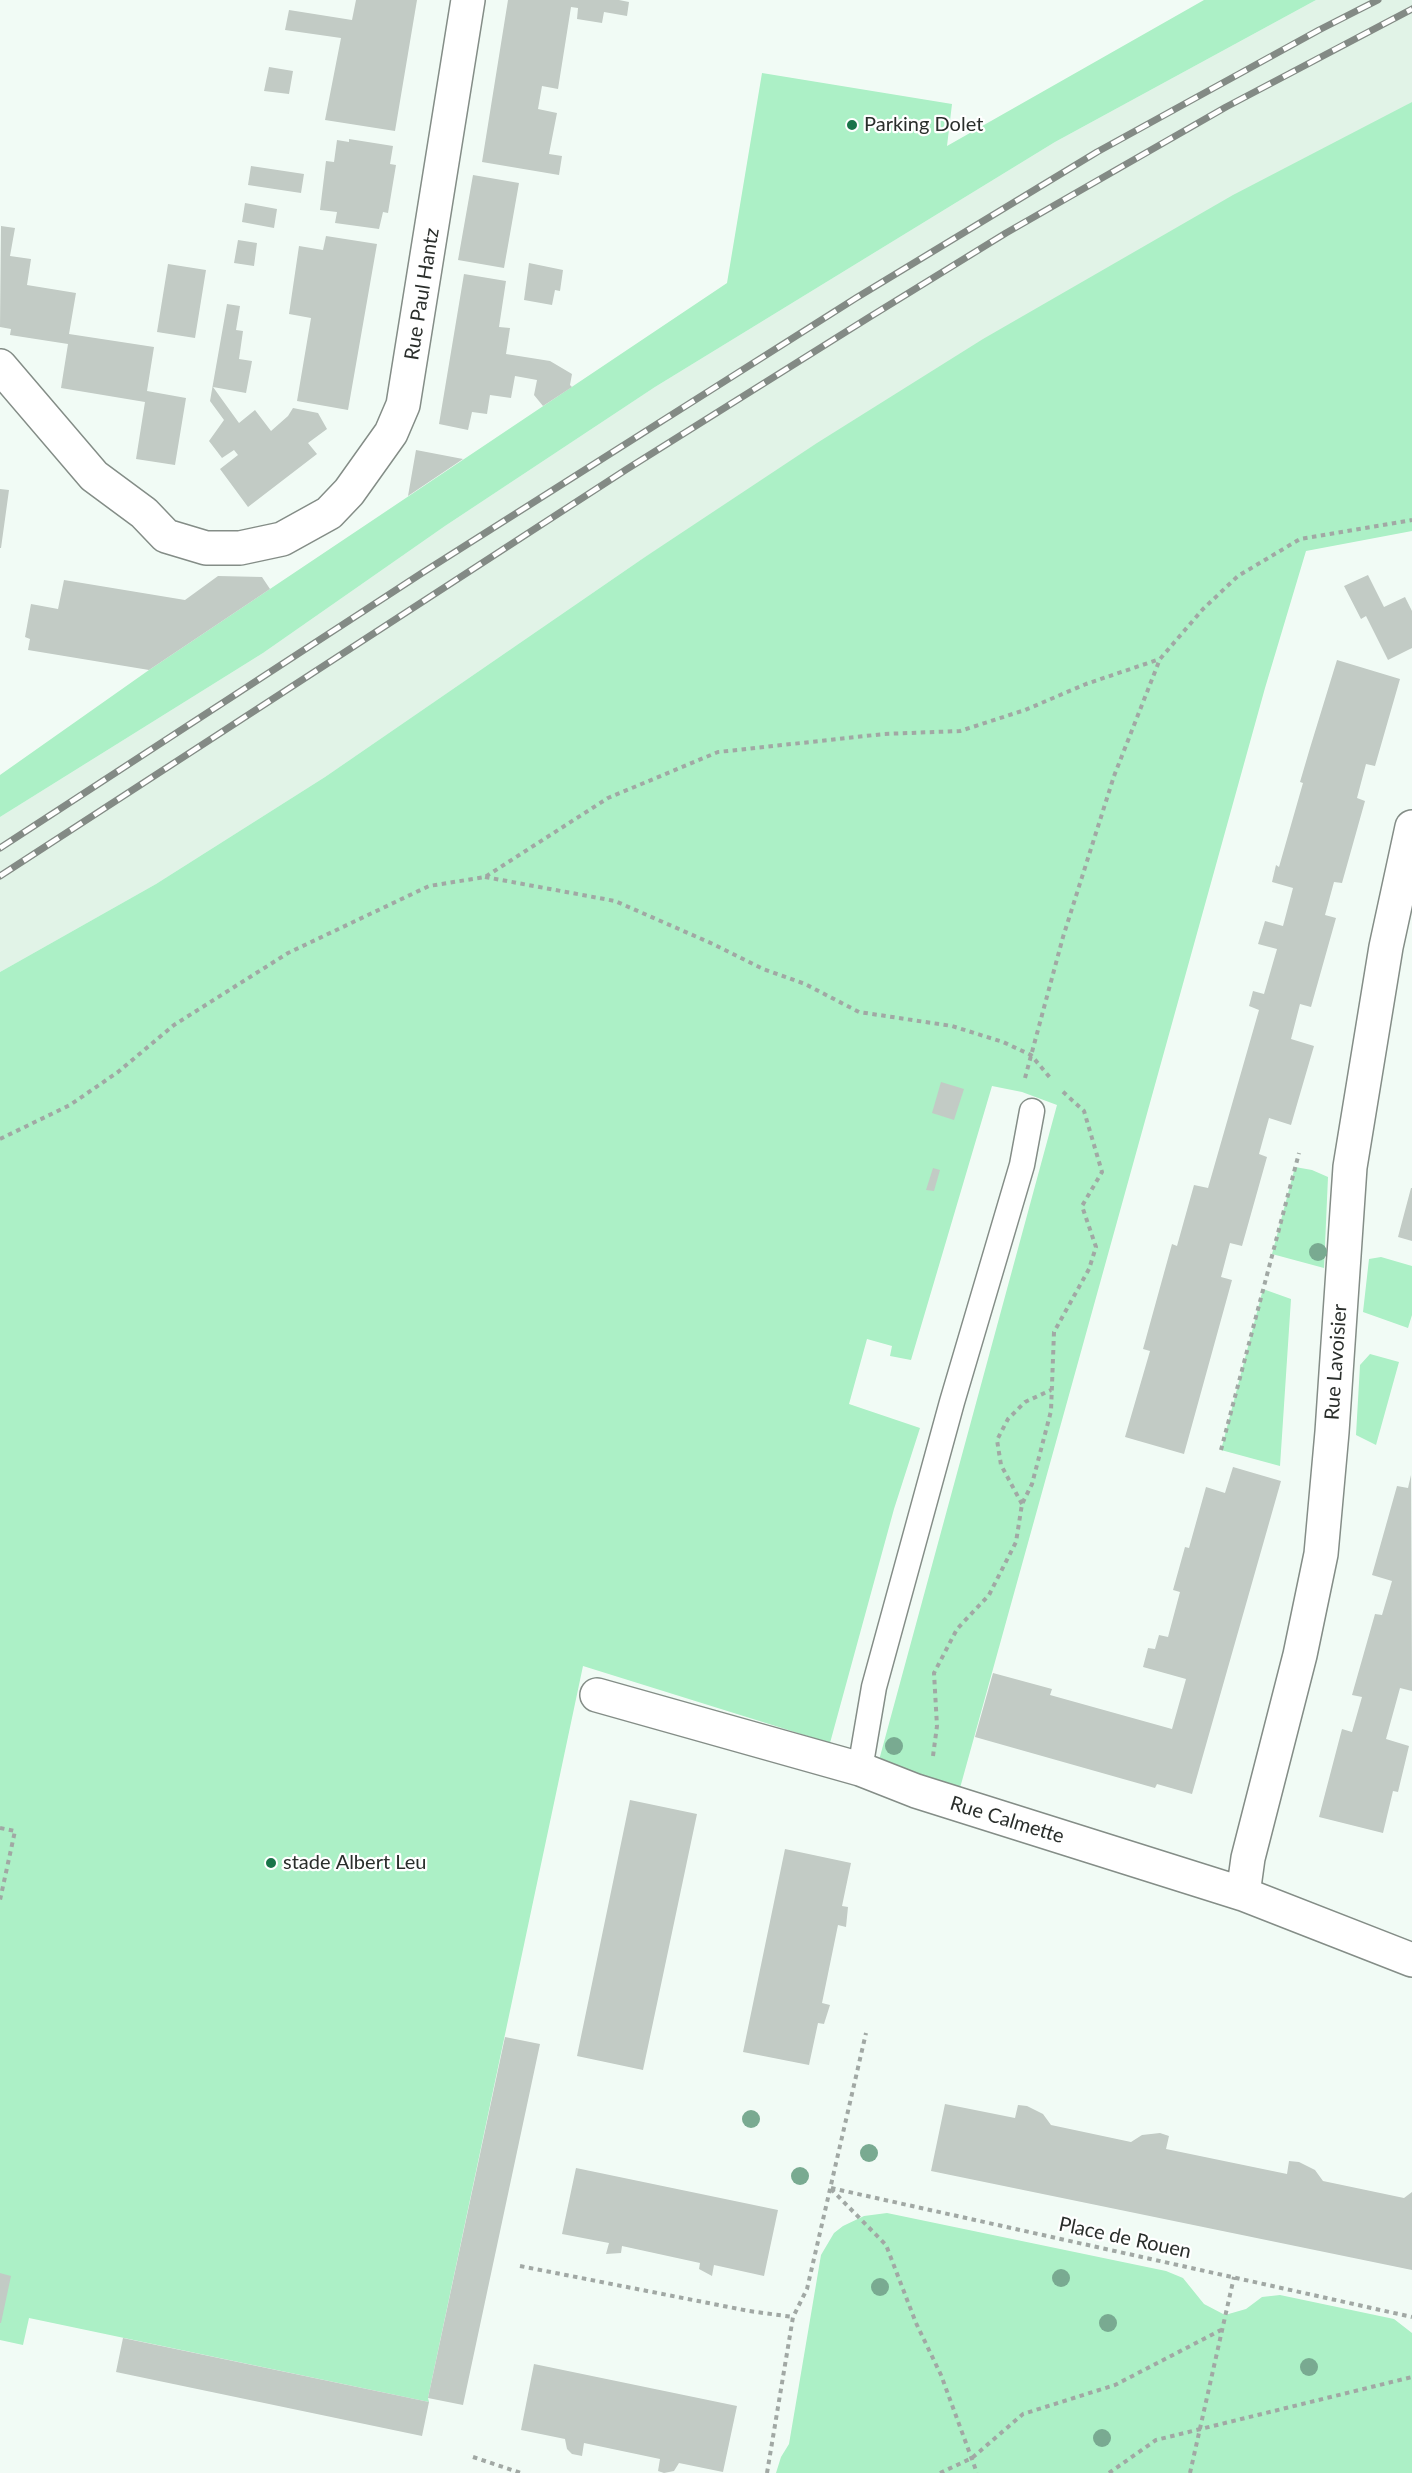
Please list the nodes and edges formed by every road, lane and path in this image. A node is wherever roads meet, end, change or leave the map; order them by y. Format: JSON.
{"nodes":[{"id":1,"x":468,"y":0,"type":"edge"},
{"id":2,"x":0,"y":366,"type":"edge"},
{"id":3,"x":1412,"y":520,"type":"edge"},
{"id":4,"x":1160,"y":659,"type":"junction"},
{"id":5,"x":1412,"y":827,"type":"edge"},
{"id":6,"x":485,"y":877,"type":"junction"},
{"id":7,"x":1031,"y":1055,"type":"junction"},
{"id":8,"x":1032,"y":1111,"type":"dead end"},
{"id":9,"x":0,"y":1139,"type":"edge"},
{"id":10,"x":1299,"y":1153,"type":"dead end"},
{"id":11,"x":1051,"y":1390,"type":"junction"},
{"id":12,"x":1221,"y":1450,"type":"dead end"},
{"id":13,"x":1022,"y":1504,"type":"junction"},
{"id":14,"x":597,"y":1695,"type":"dead end"},
{"id":15,"x":860,"y":1769,"type":"junction"},
{"id":16,"x":916,"y":1791,"type":"junction"},
{"id":17,"x":0,"y":1828,"type":"edge"},
{"id":18,"x":1243,"y":1894,"type":"junction"},
{"id":19,"x":0,"y":1900,"type":"edge"},
{"id":20,"x":1412,"y":1960,"type":"edge"},
{"id":21,"x":866,"y":2033,"type":"dead end"},
{"id":22,"x":831,"y":2188,"type":"junction"},
{"id":23,"x":520,"y":2266,"type":"dead end"},
{"id":24,"x":1234,"y":2277,"type":"junction"},
{"id":25,"x":793,"y":2317,"type":"junction"},
{"id":26,"x":1412,"y":2317,"type":"edge"},
{"id":27,"x":1221,"y":2330,"type":"junction"},
{"id":28,"x":1412,"y":2377,"type":"edge"},
{"id":29,"x":1200,"y":2428,"type":"junction"},
{"id":30,"x":473,"y":2457,"type":"dead end"},
{"id":31,"x":972,"y":2458,"type":"junction"},
{"id":32,"x":521,"y":2473,"type":"edge"},
{"id":33,"x":767,"y":2473,"type":"edge"},
{"id":34,"x":940,"y":2473,"type":"edge"},
{"id":35,"x":977,"y":2473,"type":"edge"},
{"id":36,"x":1109,"y":2473,"type":"edge"},
{"id":37,"x":1190,"y":2473,"type":"edge"}],
"edges":[{"from":1,"to":2,"type":"street","name":"Rue Paul Hantz"},
{"from":3,"to":4,"type":"path"},
{"from":4,"to":6,"type":"path"},
{"from":4,"to":7,"type":"path"},
{"from":5,"to":18,"type":"street","name":"Rue Lavoisier"},
{"from":6,"to":7,"type":"path"},
{"from":6,"to":9,"type":"path"},
{"from":7,"to":11,"type":"path"},
{"from":8,"to":15,"type":"lane"},
{"from":10,"to":12,"type":"path"},
{"from":11,"to":13,"type":"path"},
{"from":11,"to":13,"type":"path"},
{"from":13,"to":16,"type":"path"},
{"from":14,"to":15,"type":"street","name":"Rue Calmette"},
{"from":15,"to":16,"type":"street","name":"Rue Calmette"},
{"from":16,"to":18,"type":"street","name":"Rue Calmette"},
{"from":17,"to":19,"type":"path"},
{"from":18,"to":20,"type":"street","name":"Rue Calmette"},
{"from":21,"to":22,"type":"path"},
{"from":22,"to":24,"type":"path","name":"Place de Rouen"},
{"from":22,"to":25,"type":"path"},
{"from":22,"to":31,"type":"path"},
{"from":23,"to":25,"type":"path"},
{"from":24,"to":26,"type":"path","name":"Place de Rouen"},
{"from":24,"to":27,"type":"path"},
{"from":25,"to":33,"type":"path"},
{"from":27,"to":29,"type":"path"},
{"from":27,"to":31,"type":"path"},
{"from":28,"to":29,"type":"path"},
{"from":29,"to":36,"type":"path"},
{"from":29,"to":37,"type":"path"},
{"from":30,"to":32,"type":"path"},
{"from":31,"to":34,"type":"path"},
{"from":31,"to":35,"type":"path"}]}
